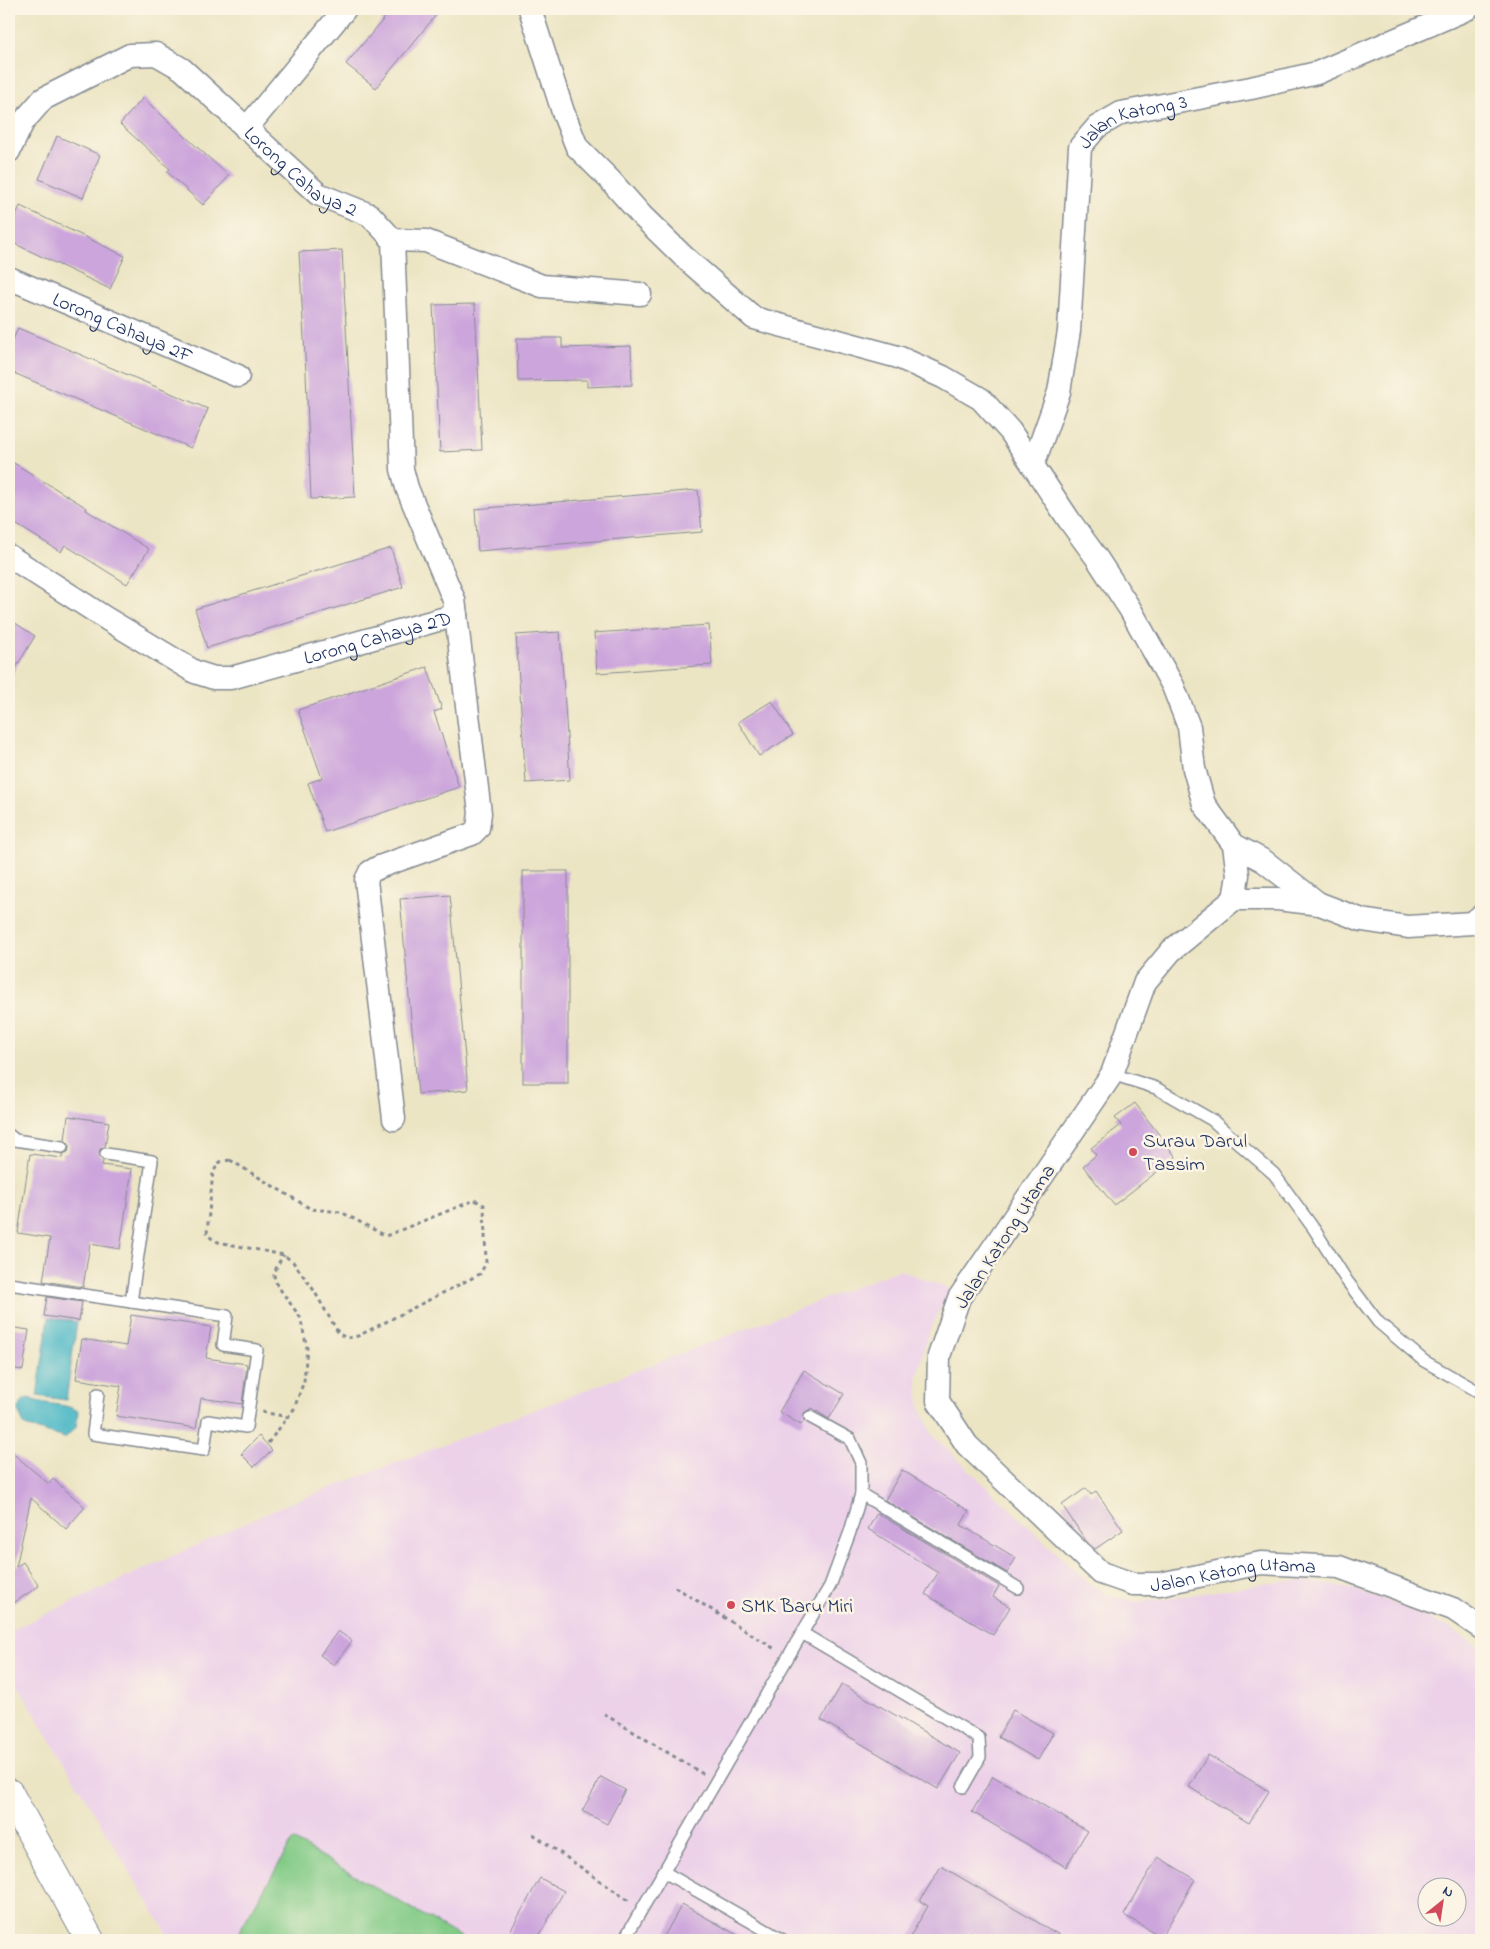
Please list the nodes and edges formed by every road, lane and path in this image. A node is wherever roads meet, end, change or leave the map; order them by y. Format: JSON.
{"nodes":[{"id":1,"x":345,"y":9,"type":"edge"},
{"id":2,"x":530,"y":9,"type":"edge"},
{"id":3,"x":1467,"y":9,"type":"edge"},
{"id":4,"x":246,"y":129,"type":"junction"},
{"id":5,"x":9,"y":151,"type":"edge"},
{"id":6,"x":393,"y":240,"type":"junction"},
{"id":7,"x":9,"y":278,"type":"edge"},
{"id":8,"x":640,"y":294,"type":"dead end"},
{"id":9,"x":238,"y":376,"type":"dead end"},
{"id":10,"x":1033,"y":465,"type":"junction"},
{"id":11,"x":9,"y":556,"type":"edge"},
{"id":12,"x":456,"y":615,"type":"junction"},
{"id":13,"x":1234,"y":845,"type":"junction"},
{"id":14,"x":1234,"y":899,"type":"junction"},
{"id":15,"x":1320,"y":904,"type":"junction"},
{"id":16,"x":1478,"y":922,"type":"edge"},
{"id":17,"x":1112,"y":1074,"type":"junction"},
{"id":18,"x":394,"y":1119,"type":"dead end"},
{"id":19,"x":9,"y":1135,"type":"edge"},
{"id":20,"x":62,"y":1147,"type":"dead end"},
{"id":21,"x":106,"y":1154,"type":"dead end"},
{"id":22,"x":284,"y":1255,"type":"junction"},
{"id":23,"x":9,"y":1284,"type":"edge"},
{"id":24,"x":131,"y":1302,"type":"junction"},
{"id":25,"x":1481,"y":1393,"type":"edge"},
{"id":26,"x":98,"y":1394,"type":"dead end"},
{"id":27,"x":249,"y":1410,"type":"junction"},
{"id":28,"x":288,"y":1417,"type":"junction"},
{"id":29,"x":810,"y":1417,"type":"dead end"},
{"id":30,"x":268,"y":1443,"type":"dead end"},
{"id":31,"x":861,"y":1494,"type":"junction"},
{"id":32,"x":675,"y":1587,"type":"dead end"},
{"id":33,"x":1018,"y":1588,"type":"dead end"},
{"id":34,"x":1481,"y":1628,"type":"edge"},
{"id":35,"x":802,"y":1633,"type":"junction"},
{"id":36,"x":789,"y":1657,"type":"junction"},
{"id":37,"x":604,"y":1714,"type":"dead end"},
{"id":38,"x":716,"y":1782,"type":"junction"},
{"id":39,"x":963,"y":1787,"type":"dead end"},
{"id":40,"x":9,"y":1793,"type":"edge"},
{"id":41,"x":533,"y":1834,"type":"dead end"},
{"id":42,"x":664,"y":1872,"type":"junction"},
{"id":43,"x":642,"y":1910,"type":"junction"},
{"id":44,"x":90,"y":1940,"type":"edge"},
{"id":45,"x":624,"y":1940,"type":"edge"},
{"id":46,"x":783,"y":1940,"type":"edge"}],
"edges":[{"from":1,"to":4,"type":"street"},
{"from":2,"to":10,"type":"street"},
{"from":3,"to":10,"type":"street","name":"Jalan Katong 3"},
{"from":4,"to":5,"type":"street","name":"Lorong Cahaya 2"},
{"from":4,"to":6,"type":"street","name":"Lorong Cahaya 2"},
{"from":6,"to":8,"type":"street"},
{"from":6,"to":12,"type":"street","name":"Lorong Cahaya 2D"},
{"from":7,"to":9,"type":"street","name":"Lorong Cahaya 2F"},
{"from":10,"to":13,"type":"street"},
{"from":11,"to":12,"type":"street","name":"Lorong Cahaya 2D"},
{"from":12,"to":18,"type":"street"},
{"from":13,"to":14,"type":"street"},
{"from":13,"to":15,"type":"street"},
{"from":14,"to":15,"type":"street"},
{"from":14,"to":17,"type":"street","name":"Jalan Katong Utama"},
{"from":15,"to":16,"type":"street"},
{"from":17,"to":25,"type":"lane"},
{"from":17,"to":34,"type":"street","name":"Jalan Katong Utama"},
{"from":19,"to":20,"type":"lane"},
{"from":21,"to":24,"type":"lane"},
{"from":22,"to":22,"type":"path"},
{"from":22,"to":28,"type":"path"},
{"from":23,"to":24,"type":"lane"},
{"from":24,"to":27,"type":"lane"},
{"from":26,"to":27,"type":"lane"},
{"from":27,"to":28,"type":"path"},
{"from":28,"to":30,"type":"path"},
{"from":29,"to":31,"type":"lane"},
{"from":31,"to":33,"type":"lane"},
{"from":31,"to":35,"type":"lane"},
{"from":32,"to":36,"type":"path"},
{"from":35,"to":36,"type":"lane"},
{"from":35,"to":39,"type":"lane"},
{"from":36,"to":38,"type":"lane"},
{"from":37,"to":38,"type":"path"},
{"from":38,"to":42,"type":"lane"},
{"from":40,"to":44,"type":"street"},
{"from":41,"to":43,"type":"path"},
{"from":42,"to":43,"type":"lane"},
{"from":42,"to":46,"type":"lane"},
{"from":43,"to":45,"type":"lane"}]}
